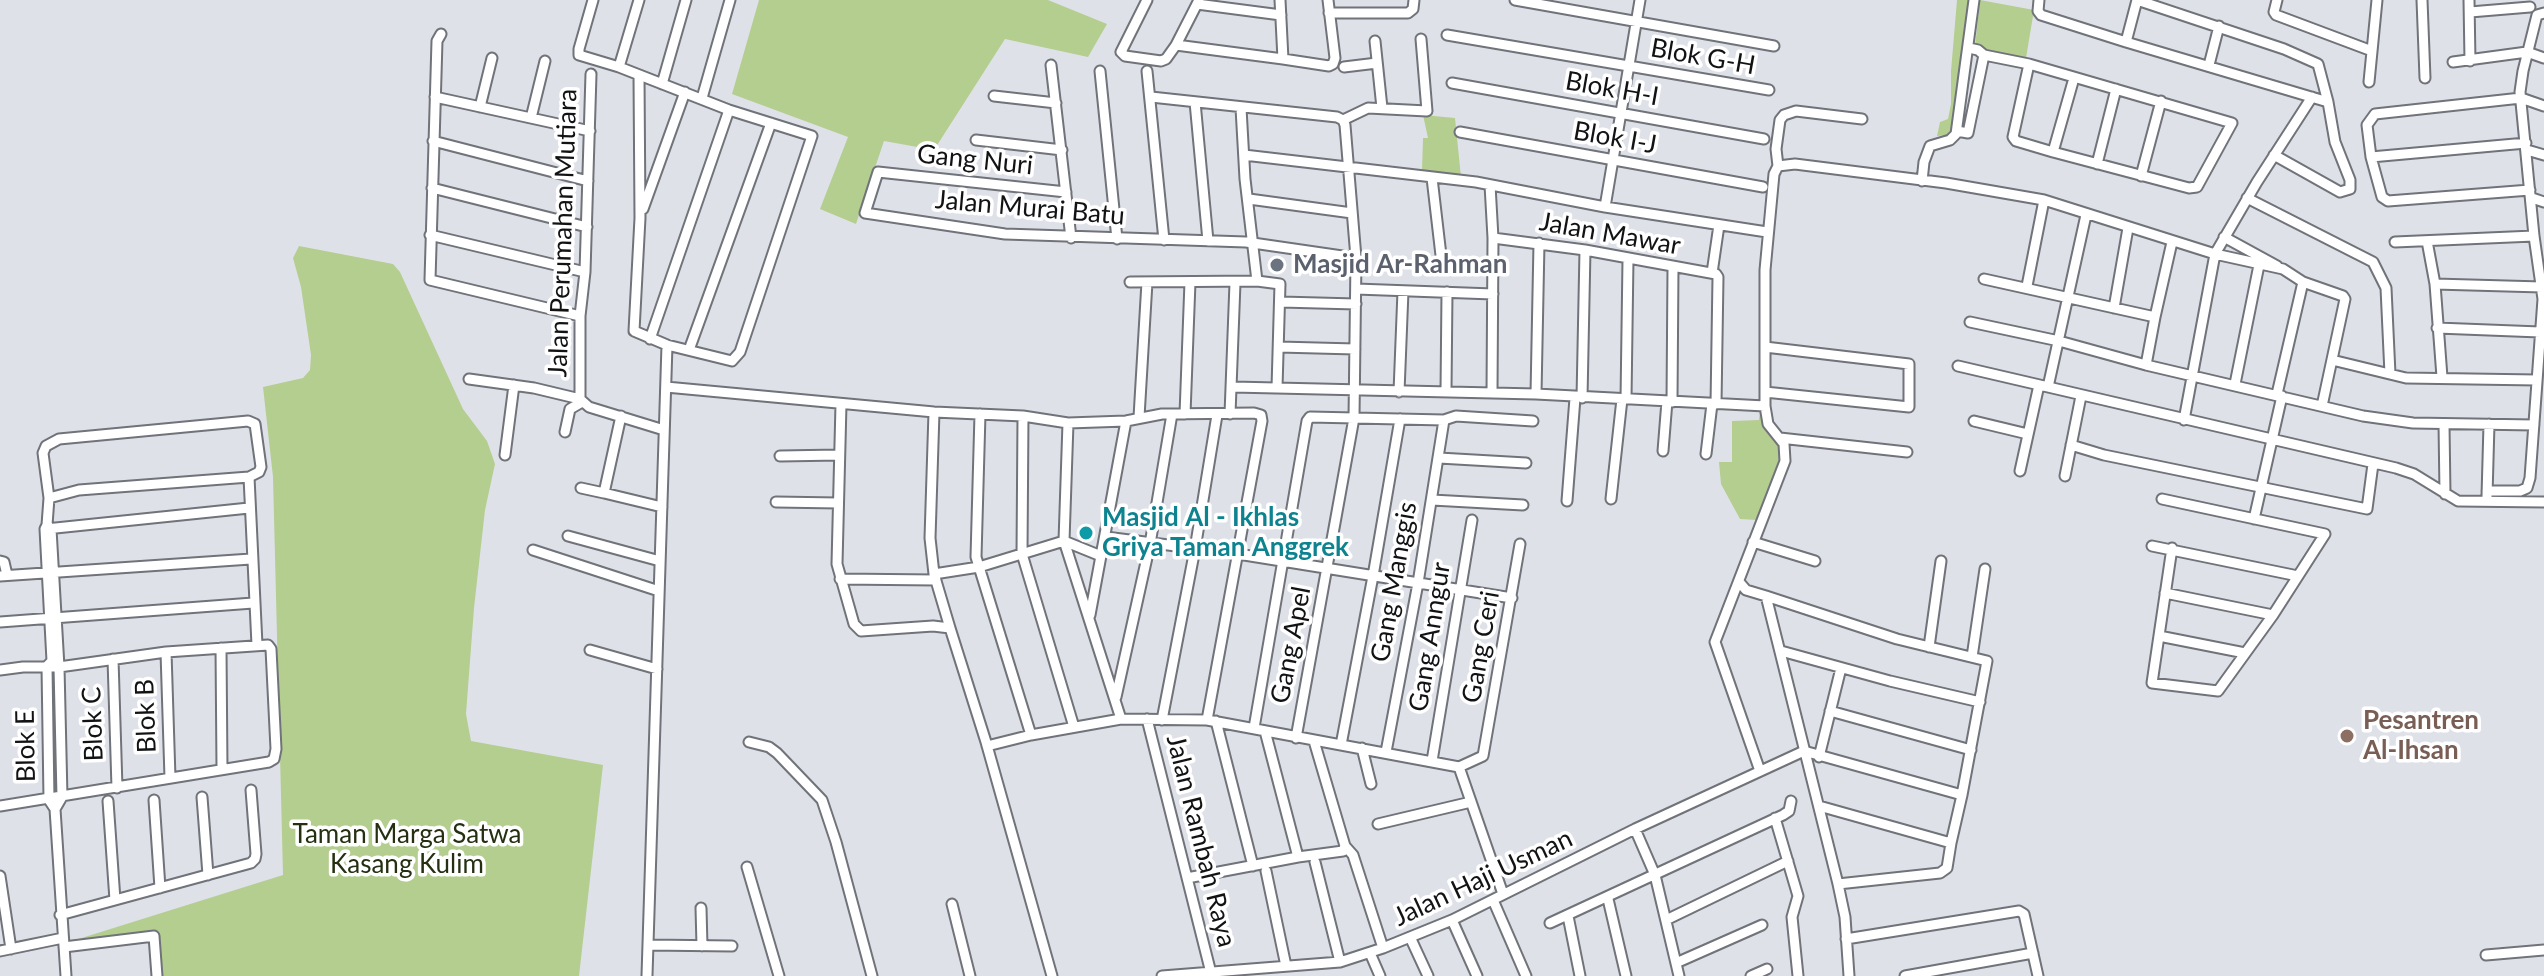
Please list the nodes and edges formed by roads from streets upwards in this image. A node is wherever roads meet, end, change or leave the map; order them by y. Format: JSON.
{"nodes":[{"id":1,"x":593,"y":0,"type":"edge"},
{"id":2,"x":639,"y":0,"type":"edge"},
{"id":3,"x":686,"y":0,"type":"edge"},
{"id":4,"x":730,"y":0,"type":"edge"},
{"id":5,"x":1147,"y":0,"type":"edge"},
{"id":6,"x":1280,"y":0,"type":"edge"},
{"id":7,"x":1328,"y":0,"type":"edge"},
{"id":8,"x":1414,"y":0,"type":"edge"},
{"id":9,"x":1515,"y":0,"type":"edge"},
{"id":10,"x":1640,"y":0,"type":"edge"},
{"id":11,"x":1974,"y":0,"type":"edge"},
{"id":12,"x":2039,"y":0,"type":"edge"},
{"id":13,"x":2137,"y":0,"type":"edge"},
{"id":14,"x":2277,"y":0,"type":"edge"},
{"id":15,"x":2377,"y":0,"type":"edge"},
{"id":16,"x":2422,"y":0,"type":"edge"},
{"id":17,"x":2469,"y":0,"type":"edge"},
{"id":18,"x":1198,"y":2,"type":"edge"},
{"id":19,"x":2536,"y":8,"type":"edge"},
{"id":20,"x":2470,"y":12,"type":"junction"},
{"id":21,"x":1329,"y":13,"type":"junction"},
{"id":22,"x":1281,"y":15,"type":"junction"},
{"id":23,"x":1636,"y":22,"type":"junction"},
{"id":24,"x":2219,"y":26,"type":"junction"},
{"id":25,"x":441,"y":34,"type":"dead end"},
{"id":26,"x":1447,"y":35,"type":"dead end"},
{"id":27,"x":1421,"y":39,"type":"dead end"},
{"id":28,"x":1375,"y":41,"type":"dead end"},
{"id":29,"x":2126,"y":42,"type":"junction"},
{"id":30,"x":1176,"y":45,"type":"junction"},
{"id":31,"x":1774,"y":46,"type":"dead end"},
{"id":32,"x":1969,"y":48,"type":"junction"},
{"id":33,"x":2372,"y":51,"type":"junction"},
{"id":34,"x":2527,"y":52,"type":"junction"},
{"id":35,"x":1984,"y":55,"type":"junction"},
{"id":36,"x":492,"y":58,"type":"dead end"},
{"id":37,"x":2544,"y":58,"type":"edge"},
{"id":38,"x":1283,"y":59,"type":"junction"},
{"id":39,"x":545,"y":61,"type":"dead end"},
{"id":40,"x":2470,"y":61,"type":"junction"},
{"id":41,"x":2453,"y":62,"type":"dead end"},
{"id":42,"x":1377,"y":63,"type":"junction"},
{"id":43,"x":2029,"y":64,"type":"junction"},
{"id":44,"x":1051,"y":65,"type":"dead end"},
{"id":45,"x":2209,"y":65,"type":"junction"},
{"id":46,"x":619,"y":67,"type":"junction"},
{"id":47,"x":1344,"y":67,"type":"dead end"},
{"id":48,"x":1628,"y":67,"type":"junction"},
{"id":49,"x":1100,"y":71,"type":"dead end"},
{"id":50,"x":1147,"y":71,"type":"dead end"},
{"id":51,"x":591,"y":74,"type":"dead end"},
{"id":52,"x":639,"y":75,"type":"junction"},
{"id":53,"x":2074,"y":78,"type":"junction"},
{"id":54,"x":2425,"y":78,"type":"dead end"},
{"id":55,"x":2369,"y":82,"type":"dead end"},
{"id":56,"x":1452,"y":83,"type":"dead end"},
{"id":57,"x":662,"y":84,"type":"junction"},
{"id":58,"x":2116,"y":89,"type":"junction"},
{"id":59,"x":1769,"y":90,"type":"dead end"},
{"id":60,"x":685,"y":92,"type":"junction"},
{"id":61,"x":994,"y":96,"type":"dead end"},
{"id":62,"x":435,"y":97,"type":"junction"},
{"id":63,"x":1151,"y":97,"type":"junction"},
{"id":64,"x":2312,"y":97,"type":"junction"},
{"id":65,"x":702,"y":98,"type":"junction"},
{"id":66,"x":2521,"y":98,"type":"junction"},
{"id":67,"x":2161,"y":101,"type":"junction"},
{"id":68,"x":1195,"y":102,"type":"junction"},
{"id":69,"x":2328,"y":102,"type":"junction"},
{"id":70,"x":1056,"y":103,"type":"junction"},
{"id":71,"x":2544,"y":106,"type":"edge"},
{"id":72,"x":480,"y":107,"type":"junction"},
{"id":73,"x":1241,"y":108,"type":"junction"},
{"id":74,"x":1382,"y":108,"type":"junction"},
{"id":75,"x":729,"y":110,"type":"junction"},
{"id":76,"x":1621,"y":112,"type":"junction"},
{"id":77,"x":531,"y":118,"type":"junction"},
{"id":78,"x":1862,"y":119,"type":"dead end"},
{"id":79,"x":1343,"y":120,"type":"junction"},
{"id":80,"x":771,"y":123,"type":"junction"},
{"id":81,"x":590,"y":131,"type":"junction"},
{"id":82,"x":1957,"y":131,"type":"junction"},
{"id":83,"x":1460,"y":132,"type":"dead end"},
{"id":84,"x":1764,"y":139,"type":"dead end"},
{"id":85,"x":976,"y":140,"type":"dead end"},
{"id":86,"x":433,"y":141,"type":"junction"},
{"id":87,"x":2527,"y":146,"type":"junction"},
{"id":88,"x":1062,"y":150,"type":"junction"},
{"id":89,"x":2053,"y":152,"type":"junction"},
{"id":90,"x":1244,"y":155,"type":"junction"},
{"id":91,"x":2274,"y":155,"type":"junction"},
{"id":92,"x":2544,"y":155,"type":"edge"},
{"id":93,"x":2371,"y":157,"type":"junction"},
{"id":94,"x":1613,"y":161,"type":"junction"},
{"id":95,"x":2097,"y":164,"type":"junction"},
{"id":96,"x":1778,"y":166,"type":"junction"},
{"id":97,"x":1348,"y":167,"type":"junction"},
{"id":98,"x":2141,"y":176,"type":"junction"},
{"id":99,"x":1432,"y":178,"type":"junction"},
{"id":100,"x":588,"y":181,"type":"junction"},
{"id":101,"x":1922,"y":181,"type":"junction"},
{"id":102,"x":1490,"y":185,"type":"junction"},
{"id":103,"x":1763,"y":187,"type":"dead end"},
{"id":104,"x":432,"y":188,"type":"junction"},
{"id":105,"x":1066,"y":192,"type":"junction"},
{"id":106,"x":2531,"y":194,"type":"junction"},
{"id":107,"x":2247,"y":198,"type":"junction"},
{"id":108,"x":1249,"y":199,"type":"junction"},
{"id":109,"x":2044,"y":200,"type":"junction"},
{"id":110,"x":2544,"y":202,"type":"edge"},
{"id":111,"x":1605,"y":207,"type":"junction"},
{"id":112,"x":1352,"y":213,"type":"junction"},
{"id":113,"x":2086,"y":215,"type":"junction"},
{"id":114,"x":892,"y":217,"type":"joint"},
{"id":115,"x":640,"y":218,"type":"junction"},
{"id":116,"x":1719,"y":225,"type":"junction"},
{"id":117,"x":587,"y":227,"type":"junction"},
{"id":118,"x":2128,"y":228,"type":"junction"},
{"id":119,"x":1767,"y":232,"type":"junction"},
{"id":120,"x":430,"y":235,"type":"junction"},
{"id":121,"x":2534,"y":236,"type":"junction"},
{"id":122,"x":2224,"y":237,"type":"junction"},
{"id":123,"x":1071,"y":238,"type":"junction"},
{"id":124,"x":1493,"y":238,"type":"junction"},
{"id":125,"x":1117,"y":239,"type":"junction"},
{"id":126,"x":1164,"y":240,"type":"junction"},
{"id":127,"x":1208,"y":241,"type":"junction"},
{"id":128,"x":2427,"y":241,"type":"junction"},
{"id":129,"x":2172,"y":242,"type":"junction"},
{"id":130,"x":2395,"y":242,"type":"dead end"},
{"id":131,"x":1539,"y":243,"type":"junction"},
{"id":132,"x":1255,"y":245,"type":"junction"},
{"id":133,"x":2540,"y":249,"type":"edge"},
{"id":134,"x":1585,"y":250,"type":"junction"},
{"id":135,"x":2215,"y":254,"type":"junction"},
{"id":136,"x":1356,"y":258,"type":"junction"},
{"id":137,"x":1628,"y":259,"type":"junction"},
{"id":138,"x":1442,"y":264,"type":"dead end"},
{"id":139,"x":2259,"y":265,"type":"junction"},
{"id":140,"x":1673,"y":267,"type":"junction"},
{"id":141,"x":2283,"y":269,"type":"junction"},
{"id":142,"x":585,"y":272,"type":"junction"},
{"id":143,"x":1715,"y":275,"type":"junction"},
{"id":144,"x":1984,"y":279,"type":"dead end"},
{"id":145,"x":1257,"y":281,"type":"junction"},
{"id":146,"x":1130,"y":282,"type":"dead end"},
{"id":147,"x":1147,"y":282,"type":"junction"},
{"id":148,"x":1190,"y":282,"type":"junction"},
{"id":149,"x":2303,"y":282,"type":"junction"},
{"id":150,"x":1235,"y":283,"type":"junction"},
{"id":151,"x":2435,"y":284,"type":"junction"},
{"id":152,"x":2027,"y":286,"type":"junction"},
{"id":153,"x":2542,"y":287,"type":"junction"},
{"id":154,"x":1356,"y":289,"type":"junction"},
{"id":155,"x":1403,"y":291,"type":"junction"},
{"id":156,"x":1447,"y":292,"type":"junction"},
{"id":157,"x":1493,"y":294,"type":"junction"},
{"id":158,"x":2069,"y":298,"type":"junction"},
{"id":159,"x":2543,"y":299,"type":"edge"},
{"id":160,"x":1281,"y":302,"type":"junction"},
{"id":161,"x":1356,"y":304,"type":"junction"},
{"id":162,"x":2114,"y":308,"type":"junction"},
{"id":163,"x":580,"y":316,"type":"junction"},
{"id":164,"x":2155,"y":317,"type":"junction"},
{"id":165,"x":1970,"y":322,"type":"dead end"},
{"id":166,"x":2437,"y":328,"type":"junction"},
{"id":167,"x":2540,"y":332,"type":"junction"},
{"id":168,"x":650,"y":339,"type":"junction"},
{"id":169,"x":2059,"y":341,"type":"junction"},
{"id":170,"x":667,"y":345,"type":"junction"},
{"id":171,"x":1279,"y":347,"type":"junction"},
{"id":172,"x":1765,"y":347,"type":"junction"},
{"id":173,"x":1355,"y":349,"type":"junction"},
{"id":174,"x":689,"y":350,"type":"junction"},
{"id":175,"x":2332,"y":360,"type":"junction"},
{"id":176,"x":2146,"y":365,"type":"junction"},
{"id":177,"x":1958,"y":366,"type":"dead end"},
{"id":178,"x":2390,"y":374,"type":"junction"},
{"id":179,"x":2191,"y":375,"type":"junction"},
{"id":180,"x":2442,"y":377,"type":"junction"},
{"id":181,"x":469,"y":379,"type":"dead end"},
{"id":182,"x":2537,"y":380,"type":"junction"},
{"id":183,"x":2235,"y":384,"type":"junction"},
{"id":184,"x":514,"y":385,"type":"junction"},
{"id":185,"x":2043,"y":386,"type":"junction"},
{"id":186,"x":666,"y":387,"type":"junction"},
{"id":187,"x":1233,"y":387,"type":"junction"},
{"id":188,"x":1277,"y":388,"type":"junction"},
{"id":189,"x":1356,"y":390,"type":"junction"},
{"id":190,"x":1446,"y":391,"type":"junction"},
{"id":191,"x":1399,"y":392,"type":"junction"},
{"id":192,"x":1765,"y":392,"type":"junction"},
{"id":193,"x":1492,"y":393,"type":"junction"},
{"id":194,"x":1536,"y":394,"type":"junction"},
{"id":195,"x":2280,"y":395,"type":"junction"},
{"id":196,"x":2081,"y":396,"type":"junction"},
{"id":197,"x":1578,"y":398,"type":"junction"},
{"id":198,"x":1624,"y":399,"type":"junction"},
{"id":199,"x":581,"y":400,"type":"junction"},
{"id":200,"x":1669,"y":402,"type":"junction"},
{"id":201,"x":841,"y":404,"type":"junction"},
{"id":202,"x":1714,"y":404,"type":"junction"},
{"id":203,"x":1765,"y":406,"type":"junction"},
{"id":204,"x":2322,"y":406,"type":"junction"},
{"id":205,"x":934,"y":412,"type":"junction"},
{"id":206,"x":980,"y":414,"type":"junction"},
{"id":207,"x":1172,"y":414,"type":"junction"},
{"id":208,"x":1185,"y":414,"type":"junction"},
{"id":209,"x":1230,"y":414,"type":"junction"},
{"id":210,"x":1217,"y":415,"type":"junction"},
{"id":211,"x":621,"y":416,"type":"junction"},
{"id":212,"x":1023,"y":416,"type":"junction"},
{"id":213,"x":1139,"y":417,"type":"junction"},
{"id":214,"x":1354,"y":418,"type":"junction"},
{"id":215,"x":1400,"y":419,"type":"junction"},
{"id":216,"x":1444,"y":420,"type":"junction"},
{"id":217,"x":2184,"y":420,"type":"junction"},
{"id":218,"x":1126,"y":421,"type":"junction"},
{"id":219,"x":1533,"y":421,"type":"dead end"},
{"id":220,"x":1974,"y":421,"type":"dead end"},
{"id":221,"x":1068,"y":423,"type":"junction"},
{"id":222,"x":2444,"y":424,"type":"junction"},
{"id":223,"x":2489,"y":424,"type":"junction"},
{"id":224,"x":2534,"y":425,"type":"junction"},
{"id":225,"x":664,"y":430,"type":"junction"},
{"id":226,"x":565,"y":432,"type":"dead end"},
{"id":227,"x":2028,"y":434,"type":"junction"},
{"id":228,"x":1780,"y":438,"type":"junction"},
{"id":229,"x":2273,"y":441,"type":"junction"},
{"id":230,"x":2071,"y":445,"type":"junction"},
{"id":231,"x":1663,"y":451,"type":"dead end"},
{"id":232,"x":1907,"y":452,"type":"dead end"},
{"id":233,"x":1706,"y":454,"type":"dead end"},
{"id":234,"x":505,"y":455,"type":"dead end"},
{"id":235,"x":839,"y":455,"type":"junction"},
{"id":236,"x":780,"y":456,"type":"dead end"},
{"id":237,"x":1439,"y":458,"type":"junction"},
{"id":238,"x":1526,"y":463,"type":"dead end"},
{"id":239,"x":2373,"y":464,"type":"junction"},
{"id":240,"x":2020,"y":471,"type":"dead end"},
{"id":241,"x":2065,"y":476,"type":"dead end"},
{"id":242,"x":249,"y":477,"type":"junction"},
{"id":243,"x":2262,"y":486,"type":"junction"},
{"id":244,"x":581,"y":488,"type":"dead end"},
{"id":245,"x":604,"y":493,"type":"junction"},
{"id":246,"x":2445,"y":494,"type":"junction"},
{"id":247,"x":2487,"y":495,"type":"junction"},
{"id":248,"x":49,"y":498,"type":"junction"},
{"id":249,"x":1611,"y":499,"type":"dead end"},
{"id":250,"x":2162,"y":499,"type":"dead end"},
{"id":251,"x":1432,"y":500,"type":"junction"},
{"id":252,"x":1567,"y":501,"type":"dead end"},
{"id":253,"x":776,"y":502,"type":"dead end"},
{"id":254,"x":2544,"y":502,"type":"edge"},
{"id":255,"x":838,"y":503,"type":"junction"},
{"id":256,"x":1523,"y":505,"type":"dead end"},
{"id":257,"x":662,"y":507,"type":"junction"},
{"id":258,"x":249,"y":508,"type":"junction"},
{"id":259,"x":2254,"y":519,"type":"junction"},
{"id":260,"x":1472,"y":520,"type":"dead end"},
{"id":261,"x":48,"y":528,"type":"junction"},
{"id":262,"x":568,"y":536,"type":"dead end"},
{"id":263,"x":1106,"y":537,"type":"junction"},
{"id":264,"x":1064,"y":541,"type":"junction"},
{"id":265,"x":1753,"y":542,"type":"junction"},
{"id":266,"x":1150,"y":544,"type":"junction"},
{"id":267,"x":1520,"y":544,"type":"dead end"},
{"id":268,"x":2152,"y":546,"type":"dead end"},
{"id":269,"x":2172,"y":548,"type":"junction"},
{"id":270,"x":1195,"y":549,"type":"junction"},
{"id":271,"x":533,"y":550,"type":"dead end"},
{"id":272,"x":1022,"y":554,"type":"junction"},
{"id":273,"x":1238,"y":554,"type":"junction"},
{"id":274,"x":1101,"y":556,"type":"junction"},
{"id":275,"x":251,"y":559,"type":"junction"},
{"id":276,"x":0,"y":561,"type":"edge"},
{"id":277,"x":660,"y":561,"type":"junction"},
{"id":278,"x":1815,"y":561,"type":"dead end"},
{"id":279,"x":1941,"y":561,"type":"dead end"},
{"id":280,"x":1282,"y":562,"type":"junction"},
{"id":281,"x":979,"y":567,"type":"junction"},
{"id":282,"x":1328,"y":568,"type":"junction"},
{"id":283,"x":1985,"y":569,"type":"dead end"},
{"id":284,"x":50,"y":572,"type":"junction"},
{"id":285,"x":3,"y":576,"type":"edge"},
{"id":286,"x":1373,"y":576,"type":"junction"},
{"id":287,"x":2298,"y":576,"type":"junction"},
{"id":288,"x":935,"y":577,"type":"junction"},
{"id":289,"x":840,"y":579,"type":"junction"},
{"id":290,"x":1418,"y":583,"type":"junction"},
{"id":291,"x":1740,"y":583,"type":"junction"},
{"id":292,"x":1459,"y":589,"type":"junction"},
{"id":293,"x":659,"y":591,"type":"junction"},
{"id":294,"x":2165,"y":593,"type":"junction"},
{"id":295,"x":1766,"y":596,"type":"junction"},
{"id":296,"x":1512,"y":598,"type":"junction"},
{"id":297,"x":253,"y":603,"type":"junction"},
{"id":298,"x":2273,"y":615,"type":"junction"},
{"id":299,"x":1090,"y":617,"type":"junction"},
{"id":300,"x":53,"y":619,"type":"junction"},
{"id":301,"x":0,"y":622,"type":"edge"},
{"id":302,"x":950,"y":628,"type":"junction"},
{"id":303,"x":2159,"y":636,"type":"junction"},
{"id":304,"x":257,"y":645,"type":"junction"},
{"id":305,"x":1929,"y":647,"type":"junction"},
{"id":306,"x":221,"y":648,"type":"junction"},
{"id":307,"x":590,"y":650,"type":"dead end"},
{"id":308,"x":1781,"y":651,"type":"junction"},
{"id":309,"x":166,"y":652,"type":"junction"},
{"id":310,"x":2245,"y":653,"type":"junction"},
{"id":311,"x":1972,"y":657,"type":"junction"},
{"id":312,"x":113,"y":659,"type":"junction"},
{"id":313,"x":47,"y":666,"type":"junction"},
{"id":314,"x":59,"y":667,"type":"junction"},
{"id":315,"x":1841,"y":668,"type":"junction"},
{"id":316,"x":657,"y":669,"type":"junction"},
{"id":317,"x":0,"y":670,"type":"edge"},
{"id":318,"x":1116,"y":701,"type":"junction"},
{"id":319,"x":1980,"y":702,"type":"junction"},
{"id":320,"x":1830,"y":711,"type":"junction"},
{"id":321,"x":1121,"y":719,"type":"junction"},
{"id":322,"x":1147,"y":719,"type":"junction"},
{"id":323,"x":1162,"y":720,"type":"junction"},
{"id":324,"x":1212,"y":720,"type":"junction"},
{"id":325,"x":1074,"y":727,"type":"junction"},
{"id":326,"x":1254,"y":728,"type":"junction"},
{"id":327,"x":1265,"y":731,"type":"junction"},
{"id":328,"x":1031,"y":735,"type":"junction"},
{"id":329,"x":1296,"y":738,"type":"junction"},
{"id":330,"x":1314,"y":741,"type":"junction"},
{"id":331,"x":749,"y":742,"type":"dead end"},
{"id":332,"x":1341,"y":745,"type":"junction"},
{"id":333,"x":987,"y":746,"type":"junction"},
{"id":334,"x":1362,"y":748,"type":"junction"},
{"id":335,"x":1971,"y":750,"type":"junction"},
{"id":336,"x":1804,"y":751,"type":"junction"},
{"id":337,"x":1386,"y":752,"type":"junction"},
{"id":338,"x":1819,"y":757,"type":"junction"},
{"id":339,"x":1432,"y":761,"type":"junction"},
{"id":340,"x":1459,"y":767,"type":"junction"},
{"id":341,"x":222,"y":769,"type":"junction"},
{"id":342,"x":1760,"y":771,"type":"junction"},
{"id":343,"x":170,"y":778,"type":"junction"},
{"id":344,"x":1371,"y":784,"type":"dead end"},
{"id":345,"x":117,"y":788,"type":"junction"},
{"id":346,"x":251,"y":790,"type":"dead end"},
{"id":347,"x":1962,"y":795,"type":"junction"},
{"id":348,"x":62,"y":797,"type":"junction"},
{"id":349,"x":202,"y":797,"type":"dead end"},
{"id":350,"x":154,"y":800,"type":"dead end"},
{"id":351,"x":108,"y":801,"type":"dead end"},
{"id":352,"x":1791,"y":801,"type":"dead end"},
{"id":353,"x":1471,"y":802,"type":"junction"},
{"id":354,"x":52,"y":804,"type":"junction"},
{"id":355,"x":0,"y":806,"type":"edge"},
{"id":356,"x":1819,"y":806,"type":"junction"},
{"id":357,"x":1775,"y":818,"type":"junction"},
{"id":358,"x":1378,"y":824,"type":"dead end"},
{"id":359,"x":1635,"y":829,"type":"junction"},
{"id":360,"x":1951,"y":843,"type":"junction"},
{"id":361,"x":1345,"y":848,"type":"junction"},
{"id":362,"x":1298,"y":857,"type":"junction"},
{"id":363,"x":1788,"y":861,"type":"junction"},
{"id":364,"x":1315,"y":862,"type":"dead end"},
{"id":365,"x":1253,"y":866,"type":"junction"},
{"id":366,"x":747,"y":867,"type":"dead end"},
{"id":367,"x":1266,"y":871,"type":"dead end"},
{"id":368,"x":208,"y":875,"type":"junction"},
{"id":369,"x":1655,"y":875,"type":"junction"},
{"id":370,"x":0,"y":876,"type":"edge"},
{"id":371,"x":1187,"y":878,"type":"junction"},
{"id":372,"x":1838,"y":884,"type":"junction"},
{"id":373,"x":160,"y":888,"type":"junction"},
{"id":374,"x":1498,"y":897,"type":"junction"},
{"id":375,"x":1608,"y":899,"type":"junction"},
{"id":376,"x":115,"y":900,"type":"junction"},
{"id":377,"x":952,"y":904,"type":"dead end"},
{"id":378,"x":2,"y":908,"type":"edge"},
{"id":379,"x":701,"y":908,"type":"dead end"},
{"id":380,"x":60,"y":915,"type":"junction"},
{"id":381,"x":1568,"y":916,"type":"junction"},
{"id":382,"x":1452,"y":920,"type":"junction"},
{"id":383,"x":1666,"y":920,"type":"junction"},
{"id":384,"x":1550,"y":923,"type":"dead end"},
{"id":385,"x":1762,"y":925,"type":"dead end"},
{"id":386,"x":1410,"y":937,"type":"junction"},
{"id":387,"x":1846,"y":939,"type":"junction"},
{"id":388,"x":64,"y":943,"type":"junction"},
{"id":389,"x":648,"y":945,"type":"junction"},
{"id":390,"x":702,"y":946,"type":"junction"},
{"id":391,"x":732,"y":946,"type":"dead end"},
{"id":392,"x":1383,"y":948,"type":"junction"},
{"id":393,"x":11,"y":949,"type":"junction"},
{"id":394,"x":2544,"y":950,"type":"edge"},
{"id":395,"x":0,"y":951,"type":"edge"},
{"id":396,"x":1370,"y":953,"type":"junction"},
{"id":397,"x":2033,"y":953,"type":"junction"},
{"id":398,"x":2486,"y":955,"type":"dead end"},
{"id":399,"x":1340,"y":962,"type":"junction"},
{"id":400,"x":1676,"y":963,"type":"junction"},
{"id":401,"x":1286,"y":966,"type":"junction"},
{"id":402,"x":1767,"y":969,"type":"dead end"},
{"id":403,"x":1216,"y":974,"type":"edge"},
{"id":404,"x":66,"y":976,"type":"edge"},
{"id":405,"x":157,"y":976,"type":"edge"},
{"id":406,"x":647,"y":976,"type":"edge"},
{"id":407,"x":779,"y":976,"type":"edge"},
{"id":408,"x":872,"y":976,"type":"edge"},
{"id":409,"x":970,"y":976,"type":"edge"},
{"id":410,"x":1052,"y":976,"type":"edge"},
{"id":411,"x":1162,"y":976,"type":"edge"},
{"id":412,"x":1380,"y":976,"type":"edge"},
{"id":413,"x":1428,"y":976,"type":"edge"},
{"id":414,"x":1477,"y":976,"type":"edge"},
{"id":415,"x":1526,"y":976,"type":"edge"},
{"id":416,"x":1580,"y":976,"type":"edge"},
{"id":417,"x":1626,"y":976,"type":"edge"},
{"id":418,"x":1679,"y":976,"type":"edge"},
{"id":419,"x":1751,"y":976,"type":"edge"},
{"id":420,"x":1798,"y":976,"type":"edge"},
{"id":421,"x":1849,"y":976,"type":"edge"},
{"id":422,"x":1905,"y":976,"type":"edge"},
{"id":423,"x":2038,"y":976,"type":"edge"}],
"edges":[{"from":1,"to":46,"type":"street"},
{"from":2,"to":46,"type":"street"},
{"from":3,"to":57,"type":"street"},
{"from":4,"to":65,"type":"street"},
{"from":5,"to":30,"type":"street"},
{"from":6,"to":22,"type":"street"},
{"from":7,"to":21,"type":"street"},
{"from":8,"to":21,"type":"street"},
{"from":9,"to":23,"type":"street"},
{"from":10,"to":23,"type":"street"},
{"from":11,"to":32,"type":"street"},
{"from":12,"to":29,"type":"street"},
{"from":13,"to":24,"type":"street"},
{"from":13,"to":29,"type":"street"},
{"from":14,"to":33,"type":"street"},
{"from":15,"to":33,"type":"street"},
{"from":16,"to":54,"type":"street"},
{"from":17,"to":20,"type":"street"},
{"from":18,"to":22,"type":"street"},
{"from":18,"to":30,"type":"street"},
{"from":19,"to":20,"type":"street"},
{"from":19,"to":34,"type":"street"},
{"from":20,"to":40,"type":"street"},
{"from":21,"to":38,"type":"street"},
{"from":22,"to":38,"type":"street"},
{"from":23,"to":31,"type":"street"},
{"from":23,"to":48,"type":"street"},
{"from":24,"to":45,"type":"street"},
{"from":24,"to":69,"type":"street"},
{"from":25,"to":62,"type":"street"},
{"from":26,"to":48,"type":"street","name":"Blok G-H"},
{"from":27,"to":74,"type":"street"},
{"from":28,"to":42,"type":"street"},
{"from":29,"to":45,"type":"street"},
{"from":30,"to":38,"type":"street"},
{"from":32,"to":35,"type":"street"},
{"from":32,"to":82,"type":"street"},
{"from":33,"to":55,"type":"street"},
{"from":34,"to":37,"type":"street"},
{"from":34,"to":40,"type":"street"},
{"from":34,"to":66,"type":"street"},
{"from":35,"to":43,"type":"street"},
{"from":35,"to":82,"type":"street"},
{"from":36,"to":72,"type":"street"},
{"from":39,"to":77,"type":"street"},
{"from":40,"to":41,"type":"street"},
{"from":42,"to":47,"type":"street"},
{"from":42,"to":74,"type":"street"},
{"from":43,"to":53,"type":"street"},
{"from":43,"to":89,"type":"street"},
{"from":44,"to":70,"type":"street"},
{"from":45,"to":64,"type":"street"},
{"from":46,"to":52,"type":"street"},
{"from":48,"to":59,"type":"street","name":"Blok G-H"},
{"from":48,"to":76,"type":"street"},
{"from":49,"to":125,"type":"street"},
{"from":50,"to":63,"type":"street"},
{"from":51,"to":81,"type":"street","name":"Jalan Perumahan Mutiara"},
{"from":52,"to":57,"type":"street"},
{"from":52,"to":115,"type":"street"},
{"from":53,"to":58,"type":"street"},
{"from":53,"to":89,"type":"street"},
{"from":56,"to":76,"type":"street","name":"Blok H-I"},
{"from":57,"to":60,"type":"street"},
{"from":58,"to":67,"type":"street"},
{"from":58,"to":95,"type":"street"},
{"from":60,"to":65,"type":"street"},
{"from":60,"to":115,"type":"street"},
{"from":61,"to":70,"type":"street"},
{"from":62,"to":72,"type":"street"},
{"from":62,"to":86,"type":"street"},
{"from":63,"to":68,"type":"street"},
{"from":63,"to":126,"type":"street"},
{"from":64,"to":69,"type":"street"},
{"from":64,"to":91,"type":"street"},
{"from":65,"to":75,"type":"street"},
{"from":66,"to":71,"type":"street"},
{"from":66,"to":87,"type":"street"},
{"from":66,"to":93,"type":"street"},
{"from":67,"to":98,"type":"street"},
{"from":67,"to":98,"type":"street"},
{"from":68,"to":73,"type":"street"},
{"from":68,"to":127,"type":"street"},
{"from":69,"to":91,"type":"street"},
{"from":70,"to":88,"type":"street"},
{"from":72,"to":77,"type":"street"},
{"from":73,"to":79,"type":"street"},
{"from":73,"to":90,"type":"street"},
{"from":74,"to":79,"type":"street"},
{"from":75,"to":80,"type":"street"},
{"from":75,"to":168,"type":"street"},
{"from":76,"to":84,"type":"street","name":"Blok H-I"},
{"from":76,"to":94,"type":"street"},
{"from":77,"to":81,"type":"street"},
{"from":78,"to":96,"type":"street"},
{"from":79,"to":97,"type":"street","name":"Gang Apel"},
{"from":80,"to":174,"type":"street"},
{"from":80,"to":174,"type":"street"},
{"from":81,"to":100,"type":"street","name":"Jalan Perumahan Mutiara"},
{"from":82,"to":101,"type":"street"},
{"from":83,"to":94,"type":"street","name":"Blok I-J"},
{"from":85,"to":88,"type":"street"},
{"from":86,"to":100,"type":"street"},
{"from":86,"to":104,"type":"street"},
{"from":87,"to":92,"type":"street"},
{"from":87,"to":93,"type":"street"},
{"from":87,"to":106,"type":"street"},
{"from":88,"to":105,"type":"street"},
{"from":89,"to":95,"type":"street"},
{"from":90,"to":97,"type":"street"},
{"from":90,"to":108,"type":"street"},
{"from":91,"to":107,"type":"street"},
{"from":93,"to":106,"type":"street"},
{"from":94,"to":103,"type":"street","name":"Blok I-J"},
{"from":94,"to":111,"type":"street"},
{"from":95,"to":98,"type":"street"},
{"from":96,"to":101,"type":"street"},
{"from":96,"to":119,"type":"street"},
{"from":97,"to":99,"type":"street"},
{"from":97,"to":112,"type":"street","name":"Gang Apel"},
{"from":99,"to":102,"type":"street"},
{"from":99,"to":138,"type":"street"},
{"from":100,"to":117,"type":"street","name":"Jalan Perumahan Mutiara"},
{"from":101,"to":109,"type":"street"},
{"from":102,"to":111,"type":"street"},
{"from":102,"to":124,"type":"street"},
{"from":104,"to":117,"type":"street"},
{"from":104,"to":120,"type":"street"},
{"from":105,"to":114,"type":"street","name":"Gang Nuri"},
{"from":105,"to":123,"type":"street"},
{"from":106,"to":110,"type":"street"},
{"from":106,"to":121,"type":"street"},
{"from":107,"to":122,"type":"street"},
{"from":107,"to":178,"type":"street"},
{"from":108,"to":112,"type":"street"},
{"from":108,"to":132,"type":"street"},
{"from":109,"to":113,"type":"street"},
{"from":109,"to":152,"type":"street"},
{"from":111,"to":116,"type":"street"},
{"from":112,"to":136,"type":"street","name":"Gang Apel"},
{"from":113,"to":118,"type":"street"},
{"from":113,"to":158,"type":"street"},
{"from":114,"to":123,"type":"street","name":"Jalan Murai Batu"},
{"from":115,"to":168,"type":"street"},
{"from":116,"to":119,"type":"street"},
{"from":116,"to":143,"type":"street"},
{"from":117,"to":142,"type":"street","name":"Jalan Perumahan Mutiara"},
{"from":118,"to":129,"type":"street"},
{"from":118,"to":162,"type":"street"},
{"from":119,"to":172,"type":"street"},
{"from":120,"to":142,"type":"street"},
{"from":120,"to":163,"type":"street"},
{"from":121,"to":128,"type":"street"},
{"from":121,"to":133,"type":"street"},
{"from":122,"to":135,"type":"street"},
{"from":122,"to":141,"type":"street"},
{"from":123,"to":125,"type":"street","name":"Jalan Murai Batu"},
{"from":124,"to":131,"type":"street","name":"Jalan Mawar"},
{"from":124,"to":157,"type":"street"},
{"from":125,"to":126,"type":"street","name":"Jalan Murai Batu"},
{"from":126,"to":127,"type":"street","name":"Jalan Murai Batu"},
{"from":127,"to":132,"type":"street","name":"Jalan Murai Batu"},
{"from":128,"to":130,"type":"street"},
{"from":128,"to":151,"type":"street"},
{"from":129,"to":135,"type":"street"},
{"from":129,"to":164,"type":"street"},
{"from":131,"to":134,"type":"street","name":"Jalan Mawar"},
{"from":131,"to":194,"type":"street"},
{"from":132,"to":136,"type":"street","name":"Jalan Murai Batu"},
{"from":132,"to":145,"type":"street"},
{"from":133,"to":153,"type":"street"},
{"from":134,"to":137,"type":"street","name":"Jalan Mawar"},
{"from":134,"to":197,"type":"street"},
{"from":135,"to":139,"type":"street"},
{"from":135,"to":179,"type":"street"},
{"from":136,"to":154,"type":"street","name":"Gang Apel"},
{"from":137,"to":140,"type":"street","name":"Jalan Mawar"},
{"from":137,"to":198,"type":"street"},
{"from":139,"to":141,"type":"street"},
{"from":139,"to":183,"type":"street"},
{"from":140,"to":143,"type":"street","name":"Jalan Mawar"},
{"from":140,"to":200,"type":"street"},
{"from":141,"to":149,"type":"street"},
{"from":142,"to":163,"type":"street","name":"Jalan Perumahan Mutiara"},
{"from":143,"to":202,"type":"street"},
{"from":144,"to":152,"type":"street"},
{"from":145,"to":150,"type":"street"},
{"from":145,"to":160,"type":"street"},
{"from":146,"to":147,"type":"street"},
{"from":147,"to":148,"type":"street"},
{"from":147,"to":213,"type":"street"},
{"from":148,"to":150,"type":"street"},
{"from":148,"to":208,"type":"street"},
{"from":149,"to":175,"type":"street"},
{"from":149,"to":195,"type":"street"},
{"from":150,"to":187,"type":"street"},
{"from":151,"to":153,"type":"street"},
{"from":151,"to":166,"type":"street"},
{"from":152,"to":158,"type":"street"},
{"from":153,"to":159,"type":"street"},
{"from":154,"to":155,"type":"street"},
{"from":154,"to":161,"type":"street","name":"Gang Apel"},
{"from":155,"to":156,"type":"street"},
{"from":155,"to":191,"type":"street"},
{"from":156,"to":157,"type":"street"},
{"from":156,"to":190,"type":"street"},
{"from":157,"to":193,"type":"street"},
{"from":158,"to":162,"type":"street"},
{"from":158,"to":169,"type":"street"},
{"from":159,"to":167,"type":"street"},
{"from":160,"to":161,"type":"street"},
{"from":160,"to":171,"type":"street"},
{"from":161,"to":173,"type":"street","name":"Gang Apel"},
{"from":162,"to":164,"type":"street"},
{"from":163,"to":199,"type":"street","name":"Jalan Perumahan Mutiara"},
{"from":164,"to":176,"type":"street"},
{"from":165,"to":169,"type":"street"},
{"from":166,"to":167,"type":"street"},
{"from":166,"to":180,"type":"street"},
{"from":167,"to":182,"type":"street"},
{"from":168,"to":170,"type":"street"},
{"from":169,"to":176,"type":"street"},
{"from":169,"to":185,"type":"street"},
{"from":170,"to":174,"type":"street"},
{"from":170,"to":186,"type":"street"},
{"from":171,"to":173,"type":"street"},
{"from":171,"to":188,"type":"street"},
{"from":172,"to":192,"type":"street"},
{"from":172,"to":192,"type":"street"},
{"from":173,"to":189,"type":"street","name":"Gang Apel"},
{"from":175,"to":178,"type":"street"},
{"from":175,"to":204,"type":"street"},
{"from":176,"to":179,"type":"street"},
{"from":177,"to":185,"type":"street"},
{"from":178,"to":180,"type":"street"},
{"from":179,"to":183,"type":"street"},
{"from":179,"to":217,"type":"street"},
{"from":180,"to":182,"type":"street"},
{"from":181,"to":184,"type":"street"},
{"from":182,"to":224,"type":"street"},
{"from":183,"to":195,"type":"street"},
{"from":184,"to":199,"type":"street"},
{"from":184,"to":234,"type":"street"},
{"from":185,"to":196,"type":"street"},
{"from":185,"to":227,"type":"street"},
{"from":186,"to":201,"type":"street"},
{"from":186,"to":225,"type":"street"},
{"from":187,"to":188,"type":"street"},
{"from":187,"to":209,"type":"street"},
{"from":188,"to":189,"type":"street"},
{"from":189,"to":191,"type":"street"},
{"from":189,"to":214,"type":"street","name":"Gang Apel"},
{"from":190,"to":191,"type":"street"},
{"from":190,"to":193,"type":"street"},
{"from":192,"to":203,"type":"street"},
{"from":193,"to":194,"type":"street"},
{"from":194,"to":197,"type":"street"},
{"from":195,"to":204,"type":"street"},
{"from":195,"to":229,"type":"street"},
{"from":196,"to":217,"type":"street"},
{"from":196,"to":230,"type":"street"},
{"from":197,"to":198,"type":"street"},
{"from":197,"to":252,"type":"street"},
{"from":198,"to":200,"type":"street"},
{"from":198,"to":249,"type":"street"},
{"from":199,"to":211,"type":"street","name":"Jalan Perumahan Mutiara"},
{"from":199,"to":226,"type":"street"},
{"from":200,"to":202,"type":"street"},
{"from":200,"to":231,"type":"street"},
{"from":201,"to":205,"type":"street"},
{"from":201,"to":235,"type":"street"},
{"from":202,"to":203,"type":"street"},
{"from":202,"to":233,"type":"street"},
{"from":203,"to":228,"type":"street"},
{"from":204,"to":222,"type":"street"},
{"from":205,"to":206,"type":"street"},
{"from":205,"to":288,"type":"street"},
{"from":206,"to":212,"type":"street"},
{"from":206,"to":281,"type":"street"},
{"from":207,"to":208,"type":"street"},
{"from":207,"to":213,"type":"street"},
{"from":207,"to":266,"type":"street"},
{"from":208,"to":210,"type":"street"},
{"from":209,"to":210,"type":"street"},
{"from":209,"to":273,"type":"street"},
{"from":210,"to":270,"type":"street"},
{"from":211,"to":225,"type":"street","name":"Jalan Perumahan Mutiara"},
{"from":211,"to":245,"type":"street"},
{"from":212,"to":221,"type":"street"},
{"from":212,"to":272,"type":"street"},
{"from":213,"to":218,"type":"street"},
{"from":214,"to":215,"type":"street"},
{"from":214,"to":280,"type":"street"},
{"from":214,"to":282,"type":"street","name":"Gang Apel"},
{"from":215,"to":216,"type":"street"},
{"from":215,"to":286,"type":"street"},
{"from":216,"to":219,"type":"street"},
{"from":216,"to":237,"type":"street","name":"Gang Manggis"},
{"from":217,"to":229,"type":"street"},
{"from":218,"to":221,"type":"street"},
{"from":218,"to":263,"type":"street"},
{"from":220,"to":227,"type":"street"},
{"from":221,"to":264,"type":"street"},
{"from":222,"to":223,"type":"street"},
{"from":222,"to":246,"type":"street"},
{"from":223,"to":224,"type":"street"},
{"from":223,"to":247,"type":"street"},
{"from":224,"to":247,"type":"street"},
{"from":225,"to":257,"type":"street"},
{"from":227,"to":240,"type":"street"},
{"from":228,"to":232,"type":"street"},
{"from":228,"to":265,"type":"street"},
{"from":229,"to":239,"type":"street"},
{"from":229,"to":243,"type":"street"},
{"from":230,"to":241,"type":"street"},
{"from":230,"to":243,"type":"street"},
{"from":235,"to":236,"type":"street"},
{"from":235,"to":255,"type":"street"},
{"from":237,"to":238,"type":"street"},
{"from":237,"to":251,"type":"street","name":"Gang Manggis"},
{"from":239,"to":243,"type":"street"},
{"from":239,"to":246,"type":"street"},
{"from":242,"to":248,"type":"street"},
{"from":242,"to":248,"type":"street"},
{"from":242,"to":258,"type":"street"},
{"from":243,"to":259,"type":"street"},
{"from":244,"to":245,"type":"street"},
{"from":245,"to":257,"type":"street"},
{"from":246,"to":247,"type":"street"},
{"from":247,"to":254,"type":"street"},
{"from":248,"to":261,"type":"street"},
{"from":250,"to":259,"type":"street"},
{"from":251,"to":256,"type":"street"},
{"from":251,"to":290,"type":"street","name":"Gang Manggis"},
{"from":253,"to":255,"type":"street"},
{"from":255,"to":289,"type":"street"},
{"from":257,"to":277,"type":"street"},
{"from":258,"to":261,"type":"street"},
{"from":258,"to":275,"type":"street"},
{"from":259,"to":287,"type":"street"},
{"from":260,"to":292,"type":"street","name":"Gang Anngur"},
{"from":261,"to":284,"type":"street"},
{"from":262,"to":277,"type":"street"},
{"from":263,"to":266,"type":"street"},
{"from":263,"to":274,"type":"street"},
{"from":264,"to":272,"type":"street"},
{"from":264,"to":274,"type":"street"},
{"from":264,"to":299,"type":"street"},
{"from":265,"to":278,"type":"street"},
{"from":265,"to":291,"type":"street"},
{"from":266,"to":270,"type":"street"},
{"from":266,"to":318,"type":"street"},
{"from":267,"to":296,"type":"street","name":"Gang Ceri"},
{"from":268,"to":269,"type":"street"},
{"from":269,"to":287,"type":"street"},
{"from":269,"to":294,"type":"street"},
{"from":270,"to":273,"type":"street"},
{"from":270,"to":323,"type":"street"},
{"from":271,"to":293,"type":"street"},
{"from":272,"to":281,"type":"street"},
{"from":272,"to":325,"type":"street"},
{"from":273,"to":280,"type":"street"},
{"from":273,"to":324,"type":"street"},
{"from":274,"to":299,"type":"street"},
{"from":275,"to":284,"type":"street"},
{"from":275,"to":297,"type":"street"},
{"from":276,"to":285,"type":"street"},
{"from":277,"to":293,"type":"street"},
{"from":279,"to":305,"type":"street"},
{"from":280,"to":282,"type":"street"},
{"from":280,"to":326,"type":"street"},
{"from":281,"to":288,"type":"street"},
{"from":281,"to":328,"type":"street"},
{"from":282,"to":286,"type":"street"},
{"from":282,"to":329,"type":"street","name":"Gang Apel"},
{"from":283,"to":311,"type":"street"},
{"from":284,"to":285,"type":"street"},
{"from":284,"to":300,"type":"street"},
{"from":286,"to":290,"type":"street"},
{"from":286,"to":332,"type":"street"},
{"from":287,"to":298,"type":"street"},
{"from":288,"to":289,"type":"street"},
{"from":288,"to":302,"type":"street"},
{"from":289,"to":302,"type":"street"},
{"from":290,"to":292,"type":"street"},
{"from":290,"to":337,"type":"street","name":"Gang Manggis"},
{"from":291,"to":295,"type":"street"},
{"from":291,"to":342,"type":"street"},
{"from":292,"to":296,"type":"street"},
{"from":292,"to":339,"type":"street","name":"Gang Anngur"},
{"from":293,"to":316,"type":"street"},
{"from":294,"to":298,"type":"street"},
{"from":294,"to":303,"type":"street"},
{"from":295,"to":305,"type":"street"},
{"from":295,"to":308,"type":"street"},
{"from":296,"to":340,"type":"street","name":"Gang Ceri"},
{"from":297,"to":300,"type":"street"},
{"from":297,"to":304,"type":"street"},
{"from":298,"to":310,"type":"street"},
{"from":299,"to":318,"type":"street"},
{"from":300,"to":301,"type":"street"},
{"from":300,"to":313,"type":"street","name":"Blok E"},
{"from":300,"to":314,"type":"street"},
{"from":302,"to":333,"type":"street"},
{"from":303,"to":310,"type":"street"},
{"from":303,"to":310,"type":"street"},
{"from":304,"to":306,"type":"street"},
{"from":304,"to":341,"type":"street"},
{"from":305,"to":311,"type":"street"},
{"from":306,"to":309,"type":"street"},
{"from":306,"to":341,"type":"street"},
{"from":307,"to":316,"type":"street"},
{"from":308,"to":315,"type":"street"},
{"from":308,"to":336,"type":"street"},
{"from":309,"to":312,"type":"street"},
{"from":309,"to":343,"type":"street","name":"Blok B"},
{"from":311,"to":319,"type":"street"},
{"from":312,"to":314,"type":"street"},
{"from":312,"to":345,"type":"street","name":"Blok C"},
{"from":313,"to":314,"type":"street"},
{"from":313,"to":317,"type":"street"},
{"from":313,"to":354,"type":"street","name":"Blok E"},
{"from":314,"to":348,"type":"street"},
{"from":315,"to":319,"type":"street"},
{"from":315,"to":320,"type":"street"},
{"from":316,"to":389,"type":"street"},
{"from":318,"to":321,"type":"street"},
{"from":319,"to":335,"type":"street"},
{"from":320,"to":335,"type":"street"},
{"from":320,"to":338,"type":"street"},
{"from":321,"to":322,"type":"street"},
{"from":321,"to":325,"type":"street"},
{"from":322,"to":323,"type":"street"},
{"from":322,"to":371,"type":"street","name":"Jalan Rambah Raya"},
{"from":323,"to":324,"type":"street"},
{"from":324,"to":326,"type":"street"},
{"from":324,"to":365,"type":"street"},
{"from":325,"to":328,"type":"street"},
{"from":326,"to":327,"type":"street"},
{"from":327,"to":329,"type":"street"},
{"from":327,"to":362,"type":"street"},
{"from":328,"to":333,"type":"street"},
{"from":329,"to":330,"type":"street"},
{"from":330,"to":332,"type":"street"},
{"from":330,"to":361,"type":"street"},
{"from":331,"to":408,"type":"street"},
{"from":332,"to":334,"type":"street"},
{"from":333,"to":410,"type":"street"},
{"from":334,"to":337,"type":"street"},
{"from":334,"to":344,"type":"street"},
{"from":335,"to":347,"type":"street"},
{"from":336,"to":338,"type":"street"},
{"from":336,"to":342,"type":"street","name":"Jalan Haji Usman"},
{"from":336,"to":356,"type":"street"},
{"from":337,"to":339,"type":"street"},
{"from":338,"to":347,"type":"street"},
{"from":339,"to":340,"type":"street"},
{"from":340,"to":353,"type":"street"},
{"from":341,"to":343,"type":"street"},
{"from":342,"to":359,"type":"street","name":"Jalan Haji Usman"},
{"from":343,"to":345,"type":"street"},
{"from":345,"to":348,"type":"street"},
{"from":346,"to":368,"type":"street"},
{"from":347,"to":360,"type":"street"},
{"from":348,"to":354,"type":"street"},
{"from":349,"to":368,"type":"street"},
{"from":350,"to":373,"type":"street"},
{"from":351,"to":376,"type":"street"},
{"from":352,"to":357,"type":"street"},
{"from":353,"to":358,"type":"street"},
{"from":353,"to":374,"type":"street"},
{"from":354,"to":355,"type":"street"},
{"from":354,"to":380,"type":"street","name":"Blok E"},
{"from":356,"to":360,"type":"street"},
{"from":356,"to":372,"type":"street"},
{"from":357,"to":363,"type":"street"},
{"from":357,"to":369,"type":"street"},
{"from":359,"to":369,"type":"street"},
{"from":359,"to":374,"type":"street","name":"Jalan Haji Usman"},
{"from":360,"to":372,"type":"street"},
{"from":361,"to":362,"type":"street"},
{"from":361,"to":392,"type":"street"},
{"from":362,"to":365,"type":"street"},
{"from":363,"to":383,"type":"street"},
{"from":363,"to":420,"type":"street"},
{"from":364,"to":399,"type":"street"},
{"from":365,"to":371,"type":"street"},
{"from":366,"to":407,"type":"street"},
{"from":367,"to":401,"type":"street"},
{"from":368,"to":373,"type":"street"},
{"from":369,"to":375,"type":"street"},
{"from":369,"to":383,"type":"street"},
{"from":370,"to":378,"type":"street"},
{"from":371,"to":403,"type":"street","name":"Jalan Rambah Raya"},
{"from":372,"to":387,"type":"street"},
{"from":373,"to":376,"type":"street"},
{"from":374,"to":382,"type":"street","name":"Jalan Haji Usman"},
{"from":374,"to":415,"type":"street"},
{"from":375,"to":381,"type":"street"},
{"from":375,"to":417,"type":"street"},
{"from":376,"to":380,"type":"street"},
{"from":377,"to":409,"type":"street"},
{"from":378,"to":393,"type":"street"},
{"from":379,"to":390,"type":"street"},
{"from":380,"to":388,"type":"street","name":"Blok E"},
{"from":381,"to":384,"type":"street"},
{"from":381,"to":416,"type":"street"},
{"from":382,"to":386,"type":"street","name":"Jalan Haji Usman"},
{"from":382,"to":414,"type":"street"},
{"from":383,"to":400,"type":"street"},
{"from":385,"to":400,"type":"street"},
{"from":386,"to":392,"type":"street","name":"Jalan Haji Usman"},
{"from":386,"to":413,"type":"street"},
{"from":387,"to":397,"type":"street"},
{"from":387,"to":421,"type":"street"},
{"from":388,"to":393,"type":"street"},
{"from":388,"to":404,"type":"street","name":"Blok E"},
{"from":388,"to":405,"type":"street"},
{"from":389,"to":390,"type":"street"},
{"from":389,"to":406,"type":"street"},
{"from":390,"to":391,"type":"street"},
{"from":392,"to":396,"type":"street","name":"Jalan Haji Usman"},
{"from":393,"to":395,"type":"street"},
{"from":394,"to":398,"type":"street"},
{"from":396,"to":399,"type":"street","name":"Jalan Haji Usman"},
{"from":396,"to":412,"type":"street"},
{"from":397,"to":422,"type":"street"},
{"from":397,"to":423,"type":"street"},
{"from":399,"to":401,"type":"street","name":"Jalan Haji Usman"},
{"from":400,"to":418,"type":"street"},
{"from":401,"to":403,"type":"street","name":"Jalan Haji Usman"},
{"from":402,"to":419,"type":"street"},
{"from":403,"to":411,"type":"street","name":"Jalan Haji Usman"}]}
